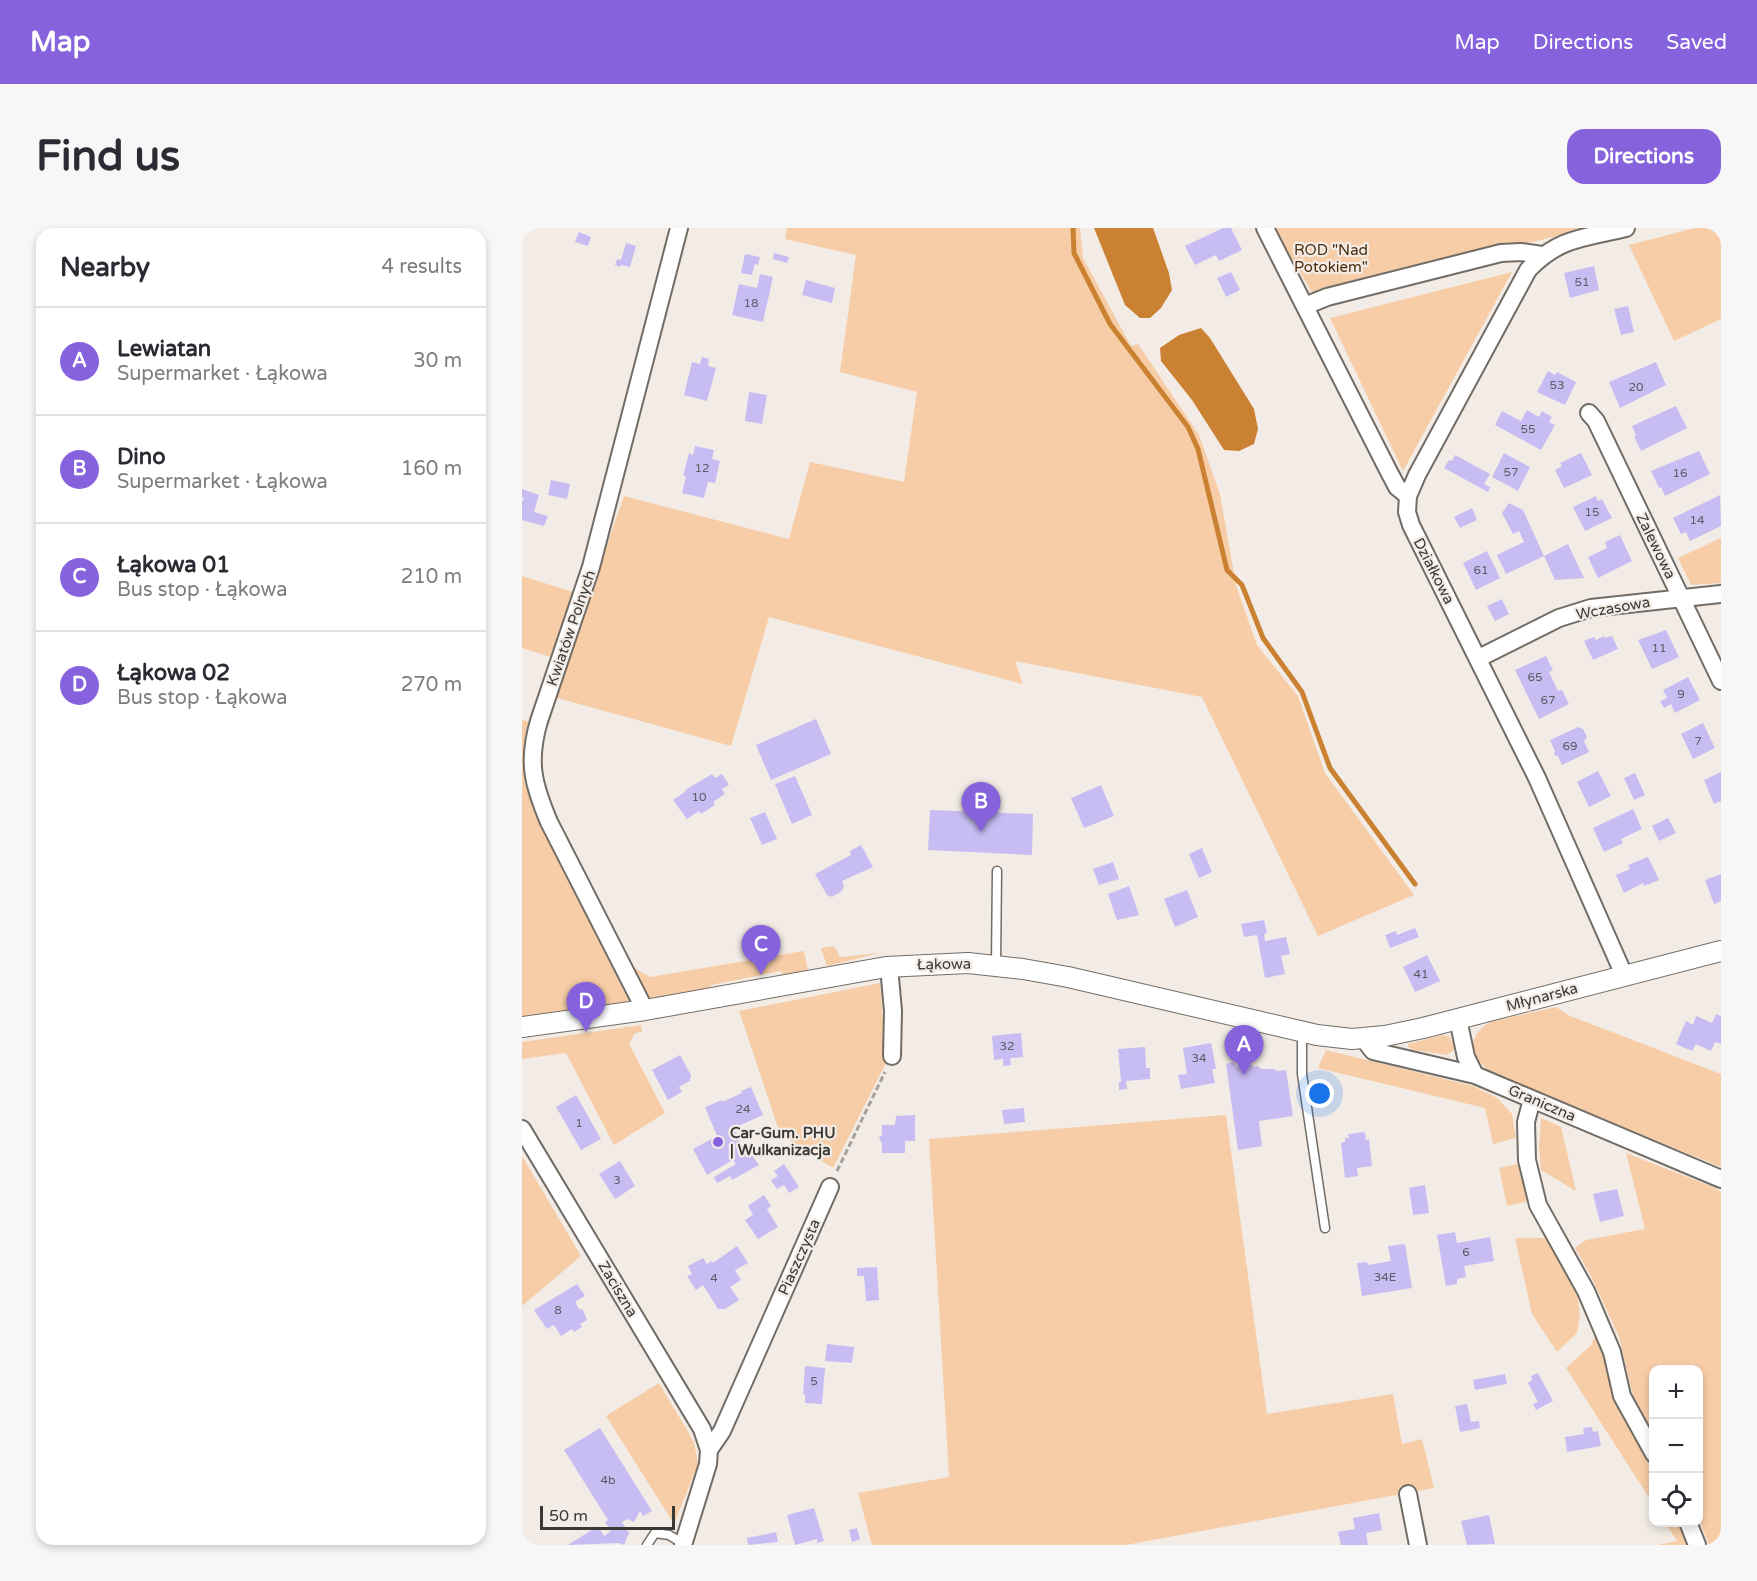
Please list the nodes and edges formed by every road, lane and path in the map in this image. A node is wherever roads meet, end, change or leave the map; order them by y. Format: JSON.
{"nodes":[{"id":1,"x":679,"y":228,"type":"edge"},
{"id":2,"x":1265,"y":228,"type":"edge"},
{"id":3,"x":1626,"y":228,"type":"edge"},
{"id":4,"x":1542,"y":255,"type":"junction"},
{"id":5,"x":1305,"y":306,"type":"junction"},
{"id":6,"x":1588,"y":412,"type":"dead end"},
{"id":7,"x":1408,"y":496,"type":"junction"},
{"id":8,"x":1721,"y":594,"type":"edge"},
{"id":9,"x":1681,"y":597,"type":"junction"},
{"id":10,"x":1479,"y":658,"type":"junction"},
{"id":11,"x":1721,"y":681,"type":"edge"},
{"id":12,"x":997,"y":871,"type":"dead end"},
{"id":13,"x":1721,"y":951,"type":"edge"},
{"id":14,"x":996,"y":966,"type":"junction"},
{"id":15,"x":889,"y":967,"type":"junction"},
{"id":16,"x":1624,"y":975,"type":"junction"},
{"id":17,"x":645,"y":1010,"type":"junction"},
{"id":18,"x":1458,"y":1019,"type":"junction"},
{"id":19,"x":522,"y":1028,"type":"edge"},
{"id":20,"x":1302,"y":1032,"type":"junction"},
{"id":21,"x":1363,"y":1038,"type":"junction"},
{"id":22,"x":892,"y":1056,"type":"joint"},
{"id":23,"x":1475,"y":1076,"type":"junction"},
{"id":24,"x":1532,"y":1099,"type":"junction"},
{"id":25,"x":522,"y":1129,"type":"edge"},
{"id":26,"x":1721,"y":1179,"type":"edge"},
{"id":27,"x":830,"y":1187,"type":"joint"},
{"id":28,"x":1325,"y":1228,"type":"dead end"},
{"id":29,"x":1649,"y":1447,"type":"edge"},
{"id":30,"x":709,"y":1450,"type":"junction"},
{"id":31,"x":1408,"y":1494,"type":"dead end"},
{"id":32,"x":1690,"y":1527,"type":"edge"},
{"id":33,"x":646,"y":1545,"type":"edge"},
{"id":34,"x":686,"y":1545,"type":"edge"},
{"id":35,"x":1418,"y":1545,"type":"edge"},
{"id":36,"x":1697,"y":1545,"type":"edge"}],
"edges":[{"from":1,"to":17,"type":"street","name":"Kwiatów Polnych"},
{"from":2,"to":5,"type":"street"},
{"from":3,"to":4,"type":"street"},
{"from":4,"to":5,"type":"street"},
{"from":4,"to":7,"type":"street"},
{"from":5,"to":7,"type":"street"},
{"from":6,"to":9,"type":"street","name":"Zalewowa"},
{"from":7,"to":10,"type":"street","name":"Działkowa"},
{"from":8,"to":9,"type":"street","name":"Wczasowa"},
{"from":9,"to":10,"type":"street","name":"Wczasowa"},
{"from":9,"to":11,"type":"street","name":"Zalewowa"},
{"from":10,"to":16,"type":"street","name":"Działkowa"},
{"from":12,"to":14,"type":"lane"},
{"from":13,"to":16,"type":"street","name":"Młynarska"},
{"from":14,"to":15,"type":"street","name":"Łąkowa"},
{"from":14,"to":20,"type":"street","name":"Łąkowa"},
{"from":15,"to":17,"type":"street","name":"Łąkowa"},
{"from":15,"to":22,"type":"street"},
{"from":16,"to":18,"type":"street","name":"Młynarska"},
{"from":17,"to":19,"type":"street","name":"Łąkowa"},
{"from":18,"to":21,"type":"street","name":"Młynarska"},
{"from":18,"to":23,"type":"street"},
{"from":20,"to":21,"type":"street","name":"Łąkowa"},
{"from":20,"to":28,"type":"lane"},
{"from":21,"to":23,"type":"street","name":"Graniczna"},
{"from":22,"to":27,"type":"path"},
{"from":23,"to":24,"type":"street","name":"Graniczna"},
{"from":24,"to":26,"type":"street","name":"Graniczna"},
{"from":24,"to":29,"type":"street"},
{"from":25,"to":30,"type":"street","name":"Zaciszna"},
{"from":27,"to":30,"type":"street","name":"Piaszczysta"},
{"from":30,"to":34,"type":"street","name":"Piaszczysta"},
{"from":31,"to":35,"type":"street"},
{"from":32,"to":36,"type":"street"},
{"from":33,"to":34,"type":"lane"}]}
